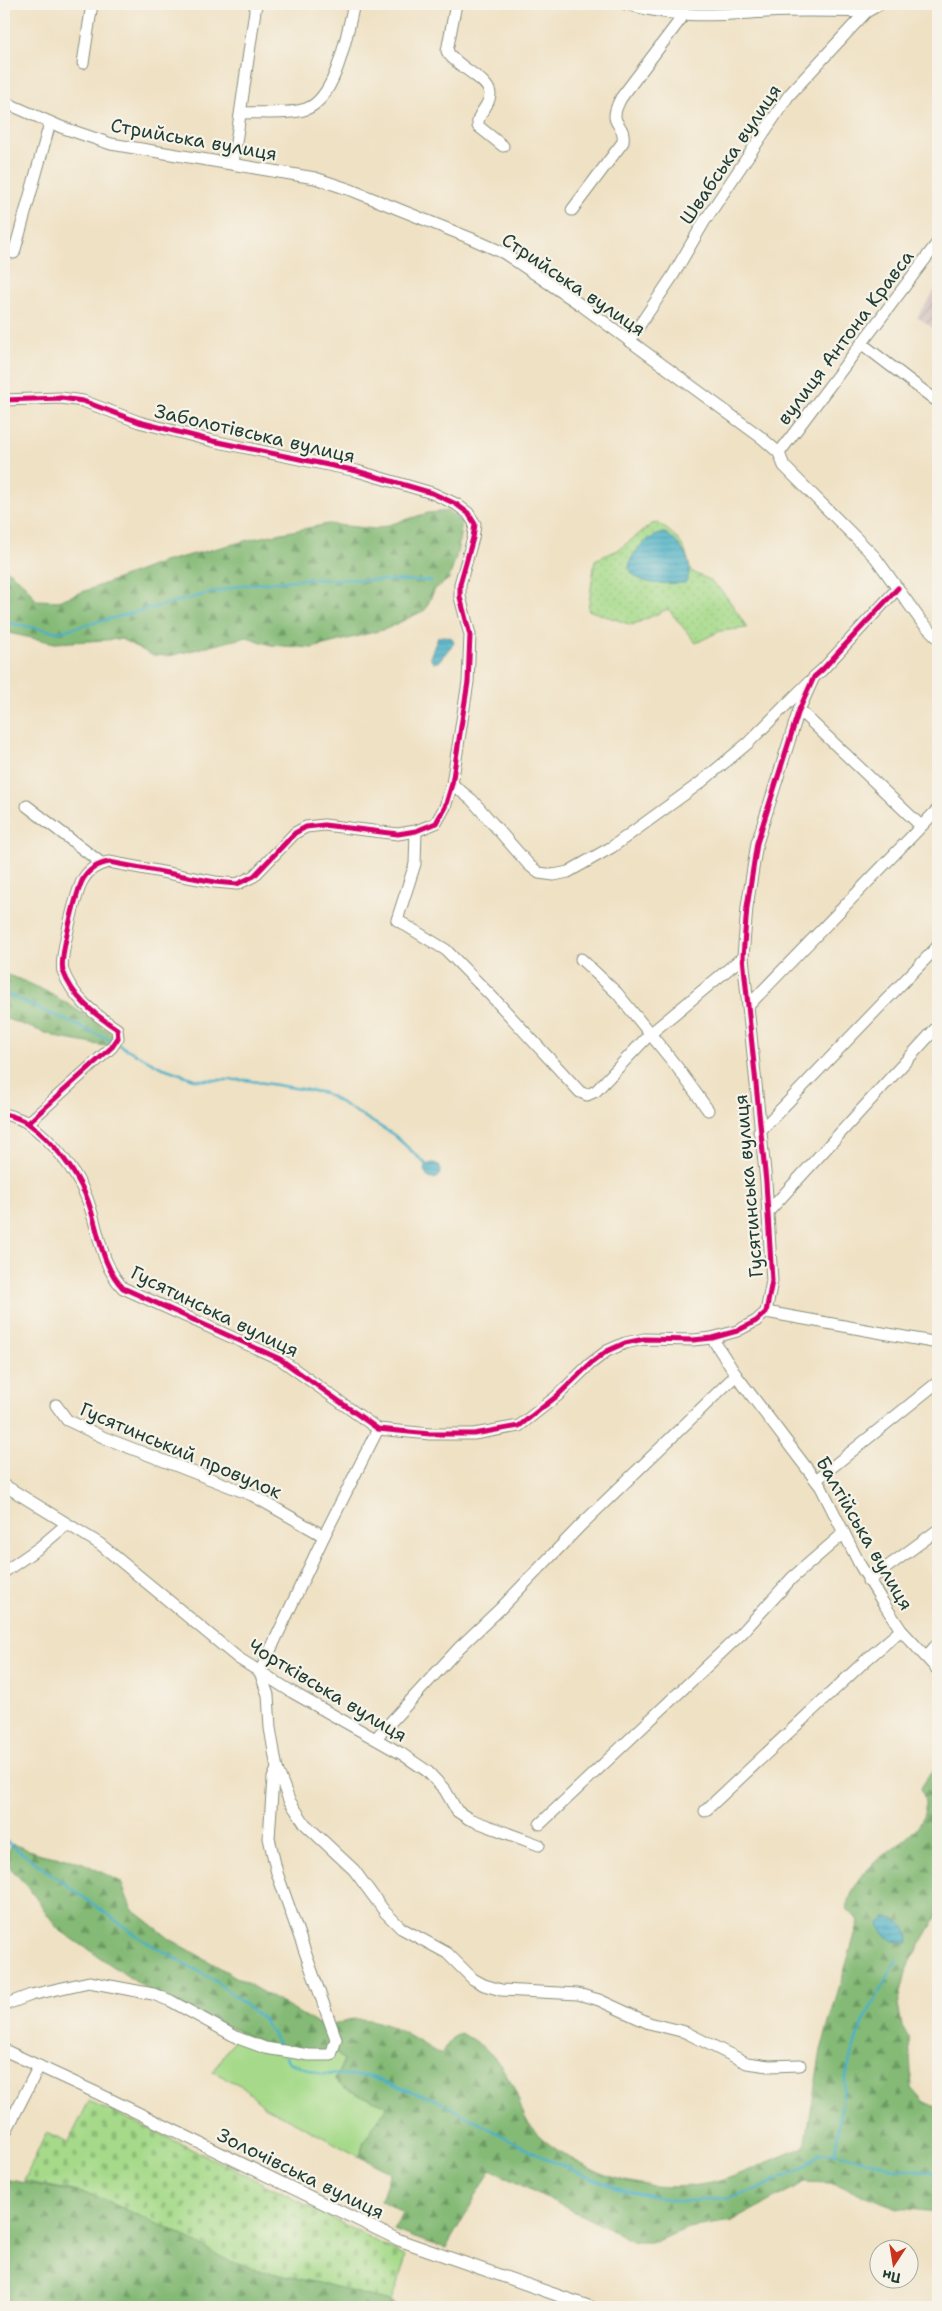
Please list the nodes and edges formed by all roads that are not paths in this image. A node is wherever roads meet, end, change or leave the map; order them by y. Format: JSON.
{"nodes":[{"id":1,"x":92,"y":4,"type":"edge"},
{"id":2,"x":256,"y":4,"type":"edge"},
{"id":3,"x":354,"y":4,"type":"edge"},
{"id":4,"x":456,"y":4,"type":"edge"},
{"id":5,"x":626,"y":4,"type":"edge"},
{"id":6,"x":880,"y":4,"type":"edge"},
{"id":7,"x":766,"y":8,"type":"edge"},
{"id":8,"x":866,"y":12,"type":"junction"},
{"id":9,"x":683,"y":16,"type":"junction"},
{"id":10,"x":83,"y":63,"type":"dead end"},
{"id":11,"x":4,"y":102,"type":"edge"},
{"id":12,"x":241,"y":113,"type":"junction"},
{"id":13,"x":50,"y":123,"type":"junction"},
{"id":14,"x":503,"y":146,"type":"dead end"},
{"id":15,"x":233,"y":163,"type":"junction"},
{"id":16,"x":572,"y":210,"type":"dead end"},
{"id":17,"x":938,"y":242,"type":"edge"},
{"id":18,"x":4,"y":250,"type":"edge"},
{"id":19,"x":628,"y":341,"type":"junction"},
{"id":20,"x":862,"y":344,"type":"junction"},
{"id":21,"x":4,"y":400,"type":"edge"},
{"id":22,"x":938,"y":402,"type":"edge"},
{"id":23,"x":779,"y":453,"type":"junction"},
{"id":24,"x":898,"y":588,"type":"junction"},
{"id":25,"x":938,"y":638,"type":"edge"},
{"id":26,"x":814,"y":677,"type":"junction"},
{"id":27,"x":799,"y":710,"type":"junction"},
{"id":28,"x":452,"y":784,"type":"junction"},
{"id":29,"x":27,"y":806,"type":"dead end"},
{"id":30,"x":938,"y":809,"type":"edge"},
{"id":31,"x":921,"y":826,"type":"junction"},
{"id":32,"x":416,"y":832,"type":"junction"},
{"id":33,"x":101,"y":863,"type":"junction"},
{"id":34,"x":938,"y":946,"type":"edge"},
{"id":35,"x":743,"y":958,"type":"junction"},
{"id":36,"x":581,"y":959,"type":"dead end"},
{"id":37,"x":748,"y":1006,"type":"junction"},
{"id":38,"x":938,"y":1026,"type":"edge"},
{"id":39,"x":650,"y":1034,"type":"junction"},
{"id":40,"x":708,"y":1110,"type":"dead end"},
{"id":41,"x":4,"y":1114,"type":"edge"},
{"id":42,"x":28,"y":1123,"type":"junction"},
{"id":43,"x":759,"y":1132,"type":"junction"},
{"id":44,"x":768,"y":1212,"type":"junction"},
{"id":45,"x":766,"y":1312,"type":"junction"},
{"id":46,"x":712,"y":1338,"type":"junction"},
{"id":47,"x":938,"y":1343,"type":"edge"},
{"id":48,"x":736,"y":1375,"type":"junction"},
{"id":49,"x":938,"y":1382,"type":"edge"},
{"id":50,"x":56,"y":1405,"type":"dead end"},
{"id":51,"x":378,"y":1428,"type":"junction"},
{"id":52,"x":816,"y":1480,"type":"junction"},
{"id":53,"x":4,"y":1485,"type":"edge"},
{"id":54,"x":67,"y":1524,"type":"junction"},
{"id":55,"x":938,"y":1530,"type":"edge"},
{"id":56,"x":844,"y":1533,"type":"junction"},
{"id":57,"x":324,"y":1536,"type":"junction"},
{"id":58,"x":4,"y":1572,"type":"edge"},
{"id":59,"x":868,"y":1581,"type":"junction"},
{"id":60,"x":901,"y":1630,"type":"junction"},
{"id":61,"x":938,"y":1643,"type":"edge"},
{"id":62,"x":926,"y":1656,"type":"junction"},
{"id":63,"x":938,"y":1670,"type":"edge"},
{"id":64,"x":260,"y":1672,"type":"junction"},
{"id":65,"x":376,"y":1738,"type":"junction"},
{"id":66,"x":277,"y":1769,"type":"junction"},
{"id":67,"x":705,"y":1811,"type":"dead end"},
{"id":68,"x":540,"y":1824,"type":"dead end"},
{"id":69,"x":539,"y":1845,"type":"dead end"},
{"id":70,"x":4,"y":2005,"type":"edge"},
{"id":71,"x":4,"y":2050,"type":"edge"},
{"id":72,"x":800,"y":2065,"type":"dead end"},
{"id":73,"x":39,"y":2066,"type":"junction"},
{"id":74,"x":4,"y":2135,"type":"edge"},
{"id":75,"x":591,"y":2307,"type":"edge"}],
"edges":[{"from":1,"to":10,"type":"street"},
{"from":2,"to":12,"type":"street"},
{"from":3,"to":12,"type":"street"},
{"from":4,"to":14,"type":"street"},
{"from":5,"to":9,"type":"street"},
{"from":6,"to":8,"type":"street","name":"Швабська вулиця"},
{"from":7,"to":8,"type":"street"},
{"from":7,"to":9,"type":"street"},
{"from":8,"to":19,"type":"street","name":"Швабська вулиця"},
{"from":9,"to":16,"type":"street"},
{"from":11,"to":13,"type":"street","name":"Стрийська вулиця"},
{"from":12,"to":15,"type":"street"},
{"from":13,"to":15,"type":"street","name":"Стрийська вулиця"},
{"from":13,"to":18,"type":"street"},
{"from":15,"to":19,"type":"street","name":"Стрийська вулиця"},
{"from":17,"to":20,"type":"street","name":"вулиця Антона Кравса"},
{"from":19,"to":23,"type":"street","name":"Стрийська вулиця"},
{"from":20,"to":22,"type":"street"},
{"from":20,"to":23,"type":"street","name":"вулиця Антона Кравса"},
{"from":21,"to":28,"type":"street","name":"Заболотівська вулиця"},
{"from":23,"to":24,"type":"street","name":"Стрийська вулиця"},
{"from":24,"to":25,"type":"street","name":"Стрийська вулиця"},
{"from":24,"to":26,"type":"street"},
{"from":26,"to":27,"type":"street","name":"Гусятинська вулиця"},
{"from":26,"to":28,"type":"street"},
{"from":27,"to":31,"type":"street"},
{"from":27,"to":35,"type":"street","name":"Гусятинська вулиця"},
{"from":28,"to":32,"type":"street"},
{"from":29,"to":33,"type":"street"},
{"from":30,"to":31,"type":"street"},
{"from":31,"to":37,"type":"street"},
{"from":32,"to":33,"type":"street"},
{"from":32,"to":39,"type":"street"},
{"from":33,"to":42,"type":"street"},
{"from":34,"to":43,"type":"street"},
{"from":35,"to":37,"type":"street","name":"Гусятинська вулиця"},
{"from":35,"to":39,"type":"street"},
{"from":36,"to":39,"type":"street"},
{"from":37,"to":43,"type":"street","name":"Гусятинська вулиця"},
{"from":38,"to":44,"type":"street"},
{"from":39,"to":40,"type":"street"},
{"from":41,"to":42,"type":"street","name":"Гусятинська вулиця"},
{"from":42,"to":51,"type":"street","name":"Гусятинська вулиця"},
{"from":43,"to":44,"type":"street","name":"Гусятинська вулиця"},
{"from":44,"to":45,"type":"street","name":"Гусятинська вулиця"},
{"from":45,"to":46,"type":"street","name":"Гусятинська вулиця"},
{"from":45,"to":47,"type":"street"},
{"from":46,"to":48,"type":"street","name":"Балтійська вулиця"},
{"from":46,"to":51,"type":"street","name":"Гусятинська вулиця"},
{"from":48,"to":52,"type":"street","name":"Балтійська вулиця"},
{"from":48,"to":65,"type":"street"},
{"from":49,"to":52,"type":"street"},
{"from":50,"to":57,"type":"street","name":"Гусятинський провулок"},
{"from":51,"to":57,"type":"street"},
{"from":52,"to":56,"type":"street","name":"Балтійська вулиця"},
{"from":53,"to":54,"type":"street","name":"Чортківська вулиця"},
{"from":54,"to":58,"type":"street"},
{"from":54,"to":64,"type":"street","name":"Чортківська вулиця"},
{"from":55,"to":59,"type":"street"},
{"from":56,"to":59,"type":"street","name":"Балтійська вулиця"},
{"from":56,"to":68,"type":"street"},
{"from":57,"to":64,"type":"street"},
{"from":59,"to":60,"type":"street","name":"Балтійська вулиця"},
{"from":60,"to":62,"type":"street","name":"Балтійська вулиця"},
{"from":60,"to":67,"type":"street"},
{"from":61,"to":62,"type":"street"},
{"from":62,"to":63,"type":"street","name":"Балтійська вулиця"},
{"from":64,"to":65,"type":"street","name":"Чортківська вулиця"},
{"from":64,"to":66,"type":"street"},
{"from":65,"to":69,"type":"street","name":"Чортківська вулиця"},
{"from":66,"to":70,"type":"street"},
{"from":66,"to":72,"type":"street"},
{"from":71,"to":73,"type":"street","name":"Золочівська вулиця"},
{"from":73,"to":74,"type":"street"},
{"from":73,"to":75,"type":"street","name":"Золочівська вулиця"}]}
